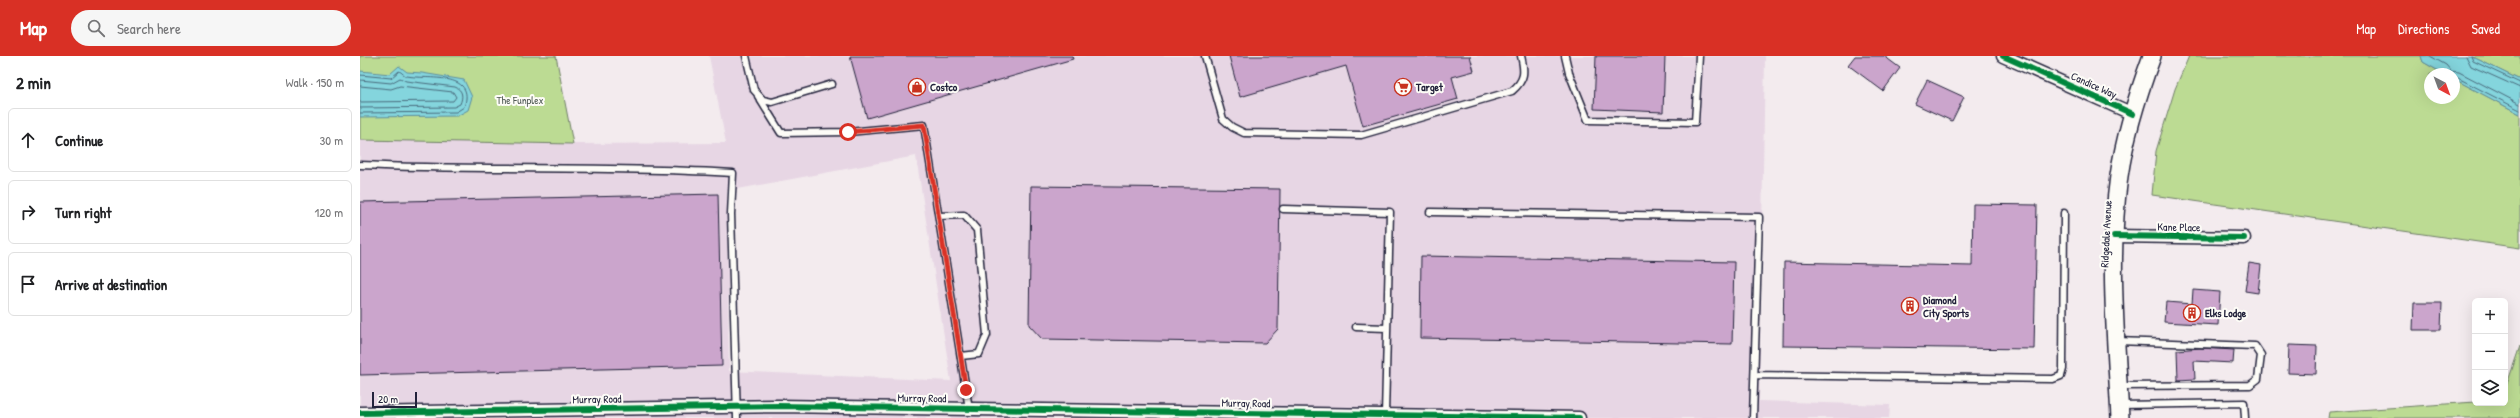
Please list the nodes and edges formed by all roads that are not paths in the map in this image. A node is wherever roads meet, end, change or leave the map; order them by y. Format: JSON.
{"nodes":[{"id":1,"x":746,"y":56,"type":"edge"},
{"id":2,"x":1205,"y":56,"type":"edge"},
{"id":3,"x":1521,"y":56,"type":"edge"},
{"id":4,"x":1565,"y":56,"type":"edge"},
{"id":5,"x":1699,"y":56,"type":"edge"},
{"id":6,"x":2003,"y":56,"type":"edge"},
{"id":7,"x":2152,"y":56,"type":"edge"},
{"id":8,"x":832,"y":84,"type":"dead end"},
{"id":9,"x":758,"y":96,"type":"junction"},
{"id":10,"x":2133,"y":114,"type":"junction"},
{"id":11,"x":360,"y":165,"type":"edge"},
{"id":12,"x":1283,"y":209,"type":"dead end"},
{"id":13,"x":1430,"y":212,"type":"dead end"},
{"id":14,"x":2064,"y":213,"type":"dead end"},
{"id":15,"x":939,"y":216,"type":"junction"},
{"id":16,"x":2114,"y":236,"type":"junction"},
{"id":17,"x":2244,"y":238,"type":"dead end"},
{"id":18,"x":1356,"y":327,"type":"dead end"},
{"id":19,"x":1387,"y":328,"type":"junction"},
{"id":20,"x":2116,"y":341,"type":"junction"},
{"id":21,"x":961,"y":356,"type":"junction"},
{"id":22,"x":1756,"y":375,"type":"junction"},
{"id":23,"x":2119,"y":386,"type":"junction"},
{"id":24,"x":969,"y":409,"type":"junction"},
{"id":25,"x":737,"y":412,"type":"edge"},
{"id":26,"x":2120,"y":412,"type":"edge"},
{"id":27,"x":360,"y":413,"type":"edge"},
{"id":28,"x":1385,"y":415,"type":"junction"},
{"id":29,"x":1458,"y":417,"type":"edge"},
{"id":30,"x":1579,"y":418,"type":"edge"},
{"id":31,"x":1753,"y":418,"type":"edge"},
{"id":32,"x":2245,"y":418,"type":"edge"}],
"edges":[{"from":1,"to":9,"type":"lane"},
{"from":2,"to":3,"type":"lane"},
{"from":4,"to":5,"type":"lane"},
{"from":6,"to":10,"type":"street","name":"Candice Way"},
{"from":7,"to":10,"type":"main road","name":"Ridgedale Avenue"},
{"from":8,"to":9,"type":"lane"},
{"from":9,"to":15,"type":"lane"},
{"from":10,"to":16,"type":"main road","name":"Ridgedale Avenue"},
{"from":11,"to":25,"type":"lane"},
{"from":12,"to":19,"type":"lane"},
{"from":13,"to":22,"type":"lane"},
{"from":14,"to":22,"type":"lane"},
{"from":15,"to":21,"type":"lane"},
{"from":15,"to":21,"type":"lane"},
{"from":16,"to":17,"type":"street","name":"Kane Place"},
{"from":16,"to":20,"type":"main road","name":"Ridgedale Avenue"},
{"from":18,"to":19,"type":"lane"},
{"from":19,"to":28,"type":"lane"},
{"from":20,"to":23,"type":"main road","name":"Ridgedale Avenue"},
{"from":20,"to":23,"type":"lane"},
{"from":21,"to":24,"type":"lane"},
{"from":22,"to":31,"type":"lane"},
{"from":23,"to":26,"type":"main road","name":"Ridgedale Avenue"},
{"from":24,"to":25,"type":"street","name":"Murray Road"},
{"from":24,"to":28,"type":"street","name":"Murray Road"},
{"from":25,"to":27,"type":"street","name":"Murray Road"},
{"from":26,"to":32,"type":"lane"},
{"from":28,"to":29,"type":"street","name":"Murray Road"},
{"from":29,"to":30,"type":"street","name":"Murray Road"}]}
